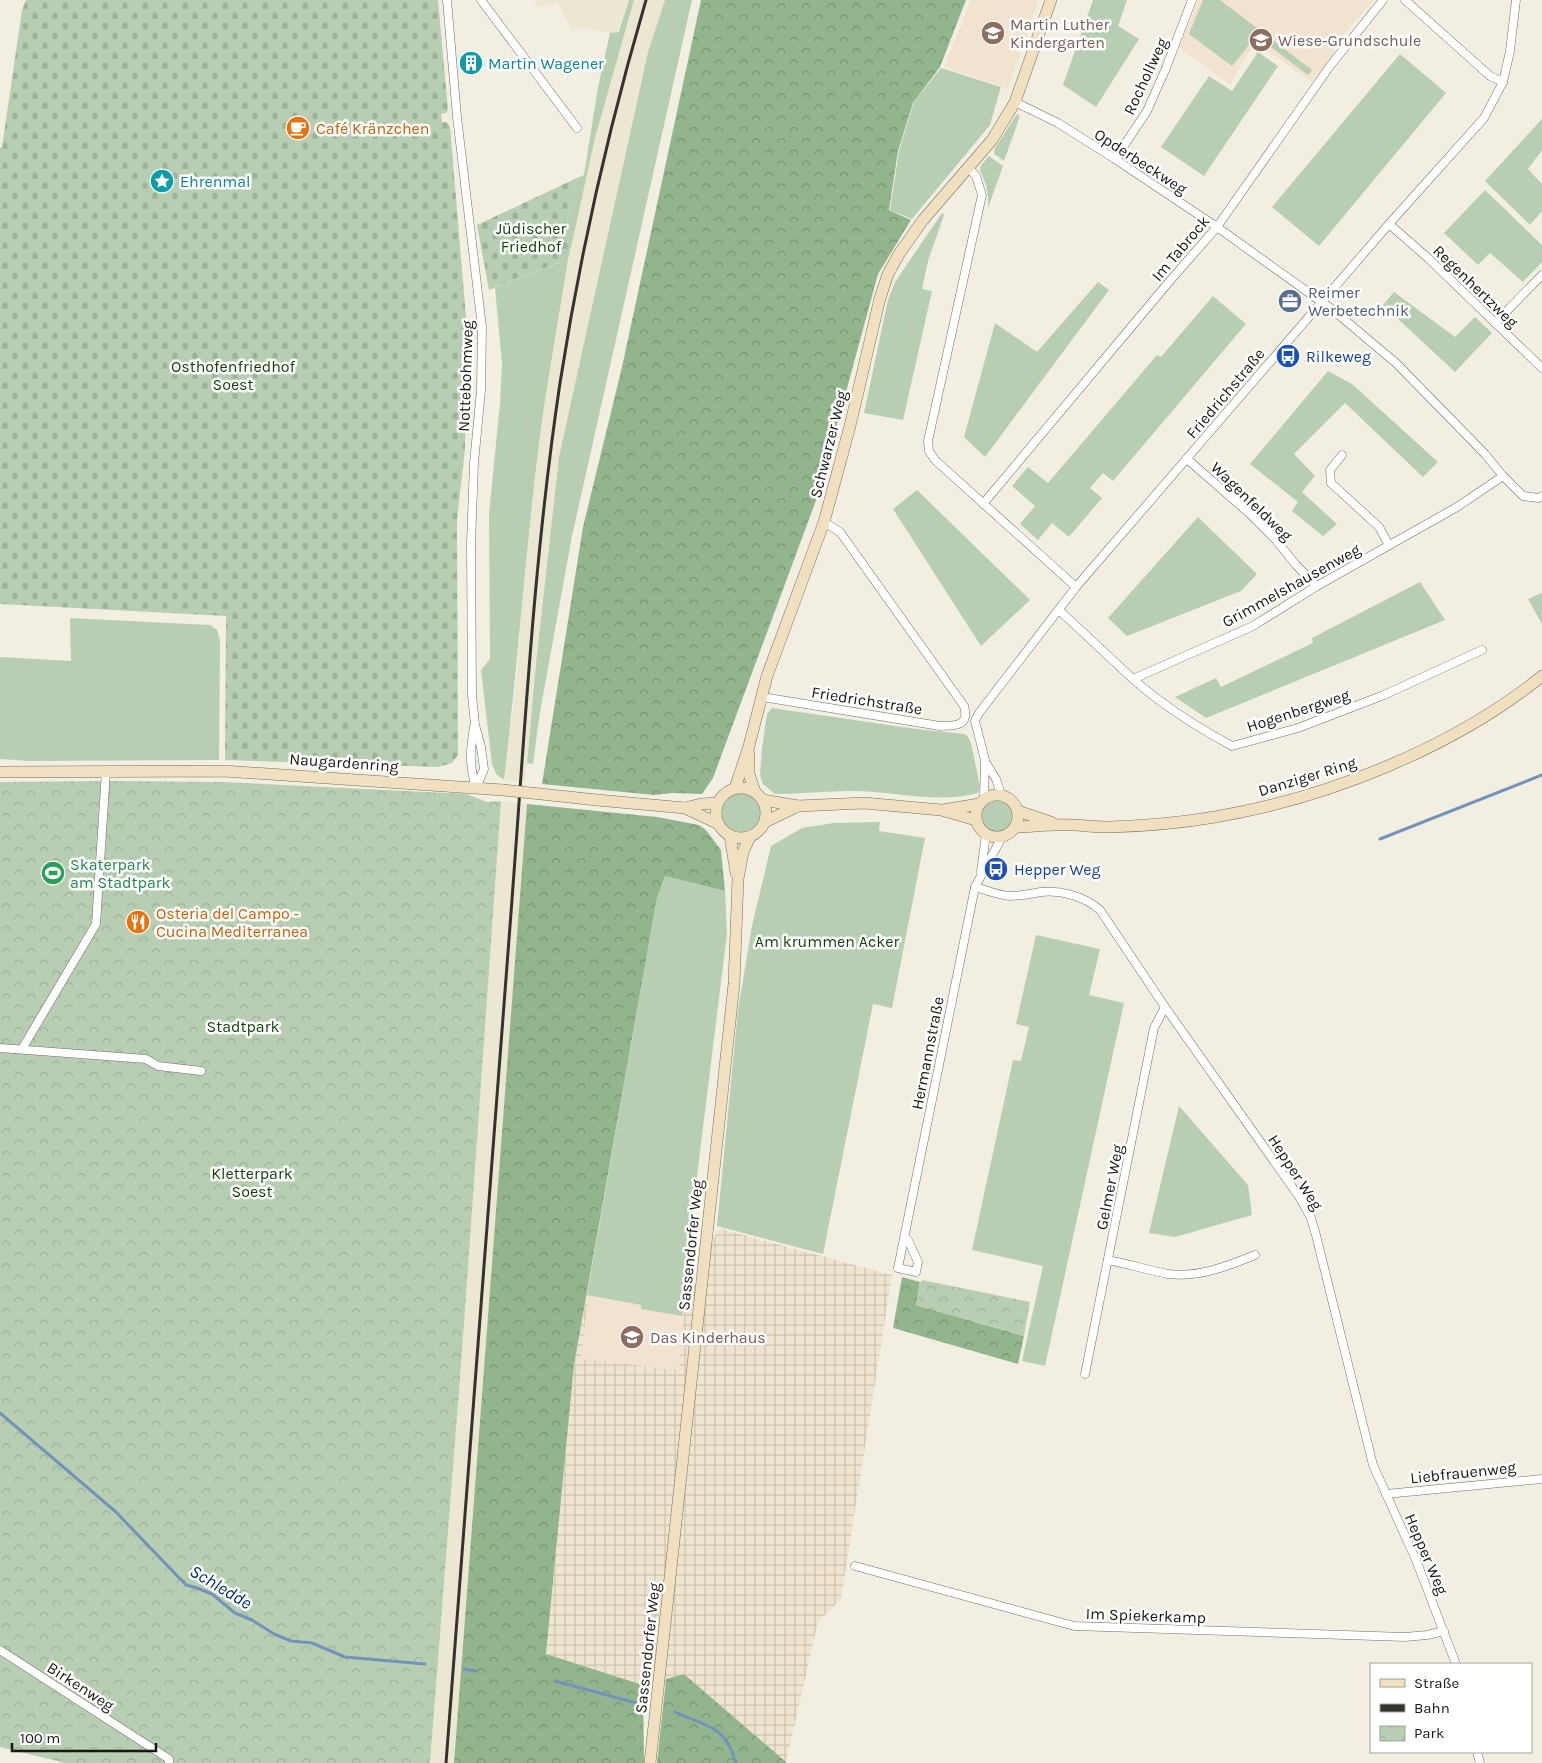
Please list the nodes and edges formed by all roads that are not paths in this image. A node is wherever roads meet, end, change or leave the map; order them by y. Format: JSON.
{"nodes":[{"id":1,"x":447,"y":0,"type":"edge"},
{"id":2,"x":481,"y":0,"type":"edge"},
{"id":3,"x":1051,"y":0,"type":"edge"},
{"id":4,"x":1192,"y":0,"type":"edge"},
{"id":5,"x":1384,"y":0,"type":"edge"},
{"id":6,"x":1405,"y":0,"type":"edge"},
{"id":7,"x":1516,"y":0,"type":"edge"},
{"id":8,"x":1503,"y":82,"type":"junction"},
{"id":9,"x":1015,"y":102,"type":"junction"},
{"id":10,"x":576,"y":128,"type":"dead end"},
{"id":11,"x":1115,"y":159,"type":"junction"},
{"id":12,"x":969,"y":168,"type":"junction"},
{"id":13,"x":1389,"y":224,"type":"junction"},
{"id":14,"x":1217,"y":227,"type":"junction"},
{"id":15,"x":1542,"y":275,"type":"edge"},
{"id":16,"x":1321,"y":302,"type":"junction"},
{"id":17,"x":1495,"y":323,"type":"junction"},
{"id":18,"x":1542,"y":368,"type":"edge"},
{"id":19,"x":1342,"y":456,"type":"dead end"},
{"id":20,"x":1187,"y":459,"type":"junction"},
{"id":21,"x":1503,"y":476,"type":"junction"},
{"id":22,"x":1542,"y":496,"type":"edge"},
{"id":23,"x":983,"y":504,"type":"junction"},
{"id":24,"x":824,"y":522,"type":"junction"},
{"id":25,"x":1389,"y":545,"type":"junction"},
{"id":26,"x":1316,"y":586,"type":"junction"},
{"id":27,"x":1076,"y":587,"type":"junction"},
{"id":28,"x":1059,"y":610,"type":"junction"},
{"id":29,"x":1482,"y":650,"type":"dead end"},
{"id":30,"x":1542,"y":676,"type":"edge"},
{"id":31,"x":1133,"y":679,"type":"junction"},
{"id":32,"x":762,"y":697,"type":"junction"},
{"id":33,"x":475,"y":724,"type":"junction"},
{"id":34,"x":749,"y":746,"type":"junction"},
{"id":35,"x":985,"y":760,"type":"junction"},
{"id":36,"x":106,"y":771,"type":"junction"},
{"id":37,"x":0,"y":772,"type":"edge"},
{"id":38,"x":476,"y":788,"type":"junction"},
{"id":39,"x":735,"y":788,"type":"junction"},
{"id":40,"x":1000,"y":795,"type":"junction"},
{"id":41,"x":759,"y":796,"type":"junction"},
{"id":42,"x":982,"y":801,"type":"junction"},
{"id":43,"x":717,"y":803,"type":"junction"},
{"id":44,"x":798,"y":806,"type":"junction"},
{"id":45,"x":684,"y":808,"type":"junction"},
{"id":46,"x":942,"y":810,"type":"junction"},
{"id":47,"x":1018,"y":811,"type":"junction"},
{"id":48,"x":976,"y":820,"type":"junction"},
{"id":49,"x":764,"y":822,"type":"junction"},
{"id":50,"x":717,"y":823,"type":"junction"},
{"id":51,"x":1057,"y":825,"type":"junction"},
{"id":52,"x":1015,"y":827,"type":"junction"},
{"id":53,"x":986,"y":834,"type":"junction"},
{"id":54,"x":730,"y":836,"type":"junction"},
{"id":55,"x":750,"y":837,"type":"junction"},
{"id":56,"x":1002,"y":837,"type":"junction"},
{"id":57,"x":981,"y":874,"type":"junction"},
{"id":58,"x":738,"y":879,"type":"junction"},
{"id":59,"x":975,"y":887,"type":"junction"},
{"id":60,"x":1165,"y":1007,"type":"junction"},
{"id":61,"x":0,"y":1048,"type":"edge"},
{"id":62,"x":22,"y":1049,"type":"junction"},
{"id":63,"x":201,"y":1071,"type":"dead end"},
{"id":64,"x":904,"y":1239,"type":"dead end"},
{"id":65,"x":1255,"y":1255,"type":"dead end"},
{"id":66,"x":1108,"y":1260,"type":"junction"},
{"id":67,"x":1085,"y":1374,"type":"dead end"},
{"id":68,"x":1542,"y":1479,"type":"edge"},
{"id":69,"x":1386,"y":1494,"type":"junction"},
{"id":70,"x":855,"y":1566,"type":"dead end"},
{"id":71,"x":1444,"y":1631,"type":"junction"},
{"id":72,"x":0,"y":1650,"type":"edge"},
{"id":73,"x":1456,"y":1663,"type":"edge"},
{"id":74,"x":170,"y":1763,"type":"edge"},
{"id":75,"x":650,"y":1763,"type":"edge"}],
"edges":[{"from":1,"to":33,"type":"street","name":"Nottebohmweg"},
{"from":2,"to":10,"type":"street"},
{"from":3,"to":9,"type":"main road","name":"Schwarzer Weg"},
{"from":4,"to":11,"type":"street","name":"Rochollweg"},
{"from":5,"to":14,"type":"street","name":"Im Tabrock"},
{"from":6,"to":8,"type":"street"},
{"from":7,"to":8,"type":"street","name":"Friedrichstraße"},
{"from":8,"to":13,"type":"street","name":"Friedrichstraße"},
{"from":9,"to":11,"type":"street","name":"Opderbeckweg"},
{"from":9,"to":12,"type":"main road","name":"Schwarzer Weg"},
{"from":11,"to":14,"type":"street","name":"Opderbeckweg"},
{"from":12,"to":23,"type":"street"},
{"from":12,"to":24,"type":"main road","name":"Schwarzer Weg"},
{"from":13,"to":16,"type":"street","name":"Friedrichstraße"},
{"from":13,"to":17,"type":"street","name":"Regenhertzweg"},
{"from":14,"to":16,"type":"street","name":"Opderbeckweg"},
{"from":14,"to":23,"type":"street","name":"Im Tabrock"},
{"from":15,"to":17,"type":"street"},
{"from":16,"to":20,"type":"street","name":"Friedrichstraße"},
{"from":16,"to":21,"type":"street"},
{"from":17,"to":18,"type":"street","name":"Regenhertzweg"},
{"from":19,"to":25,"type":"street"},
{"from":20,"to":26,"type":"street","name":"Wagenfeldweg"},
{"from":20,"to":27,"type":"street","name":"Friedrichstraße"},
{"from":21,"to":22,"type":"street"},
{"from":21,"to":25,"type":"street","name":"Grimmelshausenweg"},
{"from":23,"to":27,"type":"street"},
{"from":24,"to":32,"type":"main road","name":"Schwarzer Weg"},
{"from":24,"to":32,"type":"street","name":"Friedrichstraße"},
{"from":25,"to":26,"type":"street","name":"Grimmelshausenweg"},
{"from":26,"to":31,"type":"street","name":"Grimmelshausenweg"},
{"from":27,"to":28,"type":"street","name":"Friedrichstraße"},
{"from":28,"to":31,"type":"street"},
{"from":28,"to":35,"type":"street","name":"Friedrichstraße"},
{"from":29,"to":31,"type":"street","name":"Hogenbergweg"},
{"from":30,"to":51,"type":"main road","name":"Danziger Ring"},
{"from":32,"to":34,"type":"main road","name":"Schwarzer Weg"},
{"from":33,"to":38,"type":"street","name":"Nottebohmweg"},
{"from":33,"to":38,"type":"street","name":"Nottebohmweg"},
{"from":34,"to":39,"type":"main road","name":"Schwarzer Weg"},
{"from":34,"to":41,"type":"main road","name":"Schwarzer Weg"},
{"from":35,"to":40,"type":"street"},
{"from":35,"to":42,"type":"street"},
{"from":36,"to":37,"type":"main road","name":"Naugardenring"},
{"from":36,"to":38,"type":"main road","name":"Naugardenring"},
{"from":36,"to":62,"type":"street"},
{"from":38,"to":45,"type":"main road","name":"Naugardenring","bridge":true},
{"from":39,"to":41,"type":"main road"},
{"from":39,"to":43,"type":"main road"},
{"from":40,"to":42,"type":"main road"},
{"from":40,"to":47,"type":"main road"},
{"from":41,"to":44,"type":"main road"},
{"from":41,"to":49,"type":"main road"},
{"from":42,"to":46,"type":"main road"},
{"from":42,"to":48,"type":"main road"},
{"from":43,"to":45,"type":"main road","name":"Naugardenring"},
{"from":43,"to":50,"type":"main road"},
{"from":44,"to":46,"type":"main road"},
{"from":44,"to":49,"type":"main road"},
{"from":45,"to":50,"type":"main road","name":"Naugardenring"},
{"from":46,"to":48,"type":"main road"},
{"from":47,"to":51,"type":"main road","name":"Danziger Ring"},
{"from":47,"to":52,"type":"main road"},
{"from":48,"to":53,"type":"main road"},
{"from":49,"to":55,"type":"main road"},
{"from":50,"to":54,"type":"main road"},
{"from":51,"to":52,"type":"main road","name":"Danziger Ring"},
{"from":52,"to":56,"type":"main road"},
{"from":53,"to":56,"type":"main road"},
{"from":53,"to":57,"type":"street","name":"Hermannstraße"},
{"from":54,"to":55,"type":"main road"},
{"from":54,"to":58,"type":"main road","name":"Sassendorfer Weg"},
{"from":55,"to":58,"type":"main road","name":"Sassendorfer Weg"},
{"from":56,"to":57,"type":"street","name":"Hermannstraße"},
{"from":57,"to":59,"type":"street","name":"Hermannstraße"},
{"from":58,"to":75,"type":"main road","name":"Sassendorfer Weg"},
{"from":59,"to":60,"type":"street","name":"Hepper Weg"},
{"from":59,"to":64,"type":"street","name":"Hermannstraße"},
{"from":60,"to":66,"type":"street","name":"Gelmer Weg"},
{"from":60,"to":69,"type":"street","name":"Hepper Weg"},
{"from":61,"to":62,"type":"street"},
{"from":62,"to":63,"type":"street"},
{"from":65,"to":66,"type":"street"},
{"from":66,"to":67,"type":"street","name":"Gelmer Weg"},
{"from":68,"to":69,"type":"street","name":"Liebfrauenweg"},
{"from":69,"to":71,"type":"street","name":"Hepper Weg"},
{"from":70,"to":71,"type":"street","name":"Im Spiekerkamp"},
{"from":71,"to":73,"type":"street","name":"Hepper Weg"},
{"from":72,"to":74,"type":"street","name":"Birkenweg"}]}
